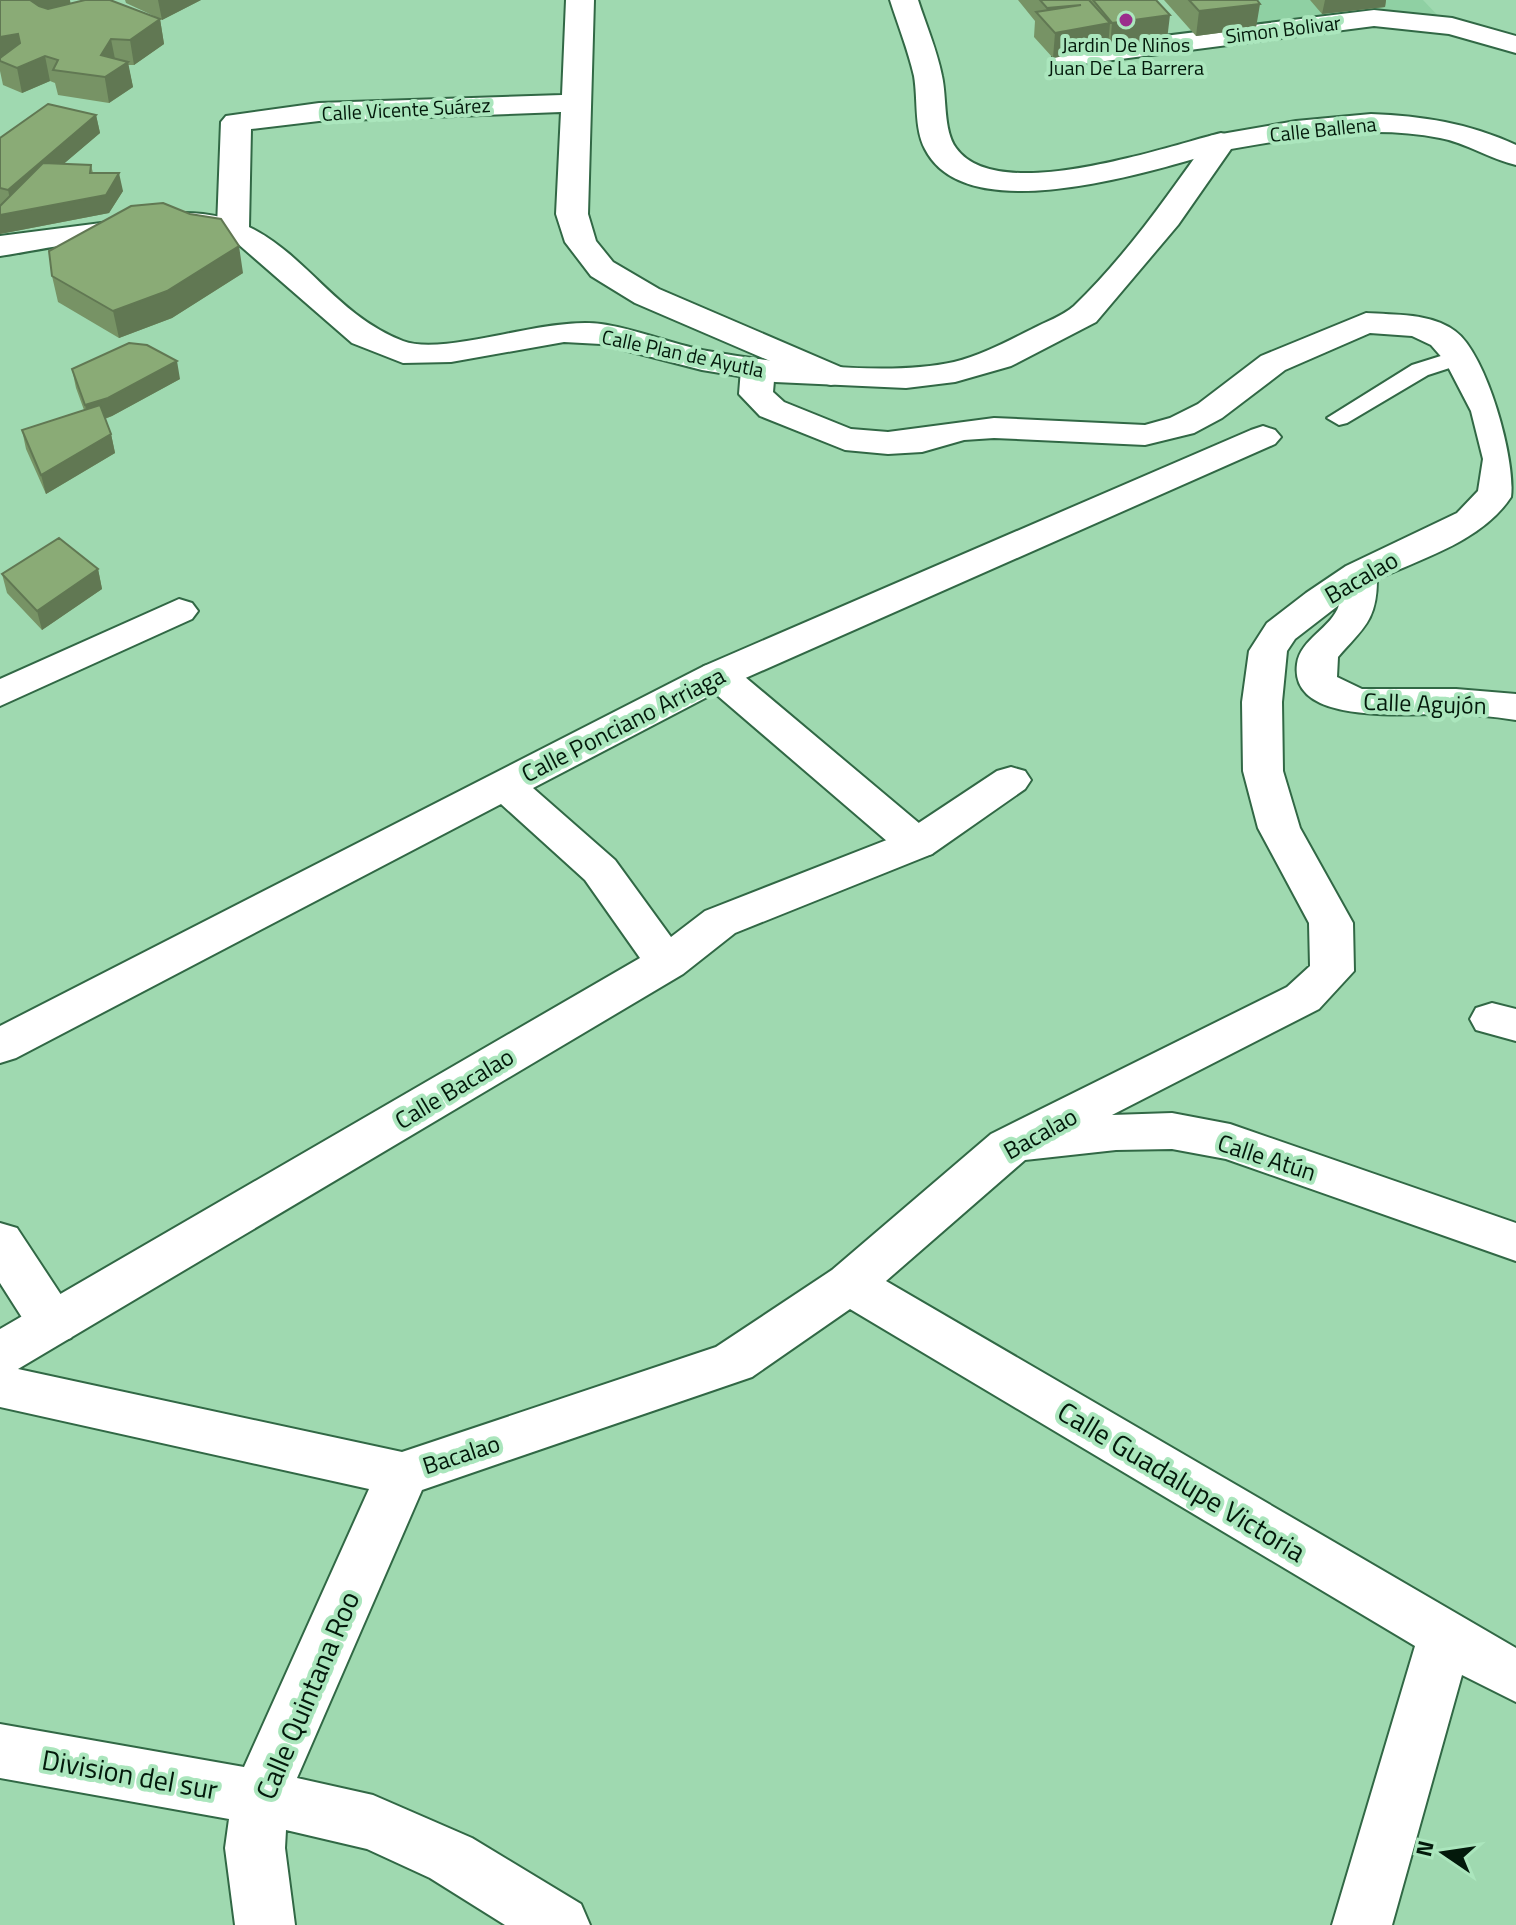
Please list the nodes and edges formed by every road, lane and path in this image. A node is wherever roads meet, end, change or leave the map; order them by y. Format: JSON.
{"nodes":[{"id":1,"x":580,"y":0,"type":"edge"},
{"id":2,"x":904,"y":0,"type":"edge"},
{"id":3,"x":1426,"y":0,"type":"edge"},
{"id":4,"x":1452,"y":26,"type":"junction"},
{"id":5,"x":1516,"y":45,"type":"edge"},
{"id":6,"x":1067,"y":57,"type":"edge"},
{"id":7,"x":576,"y":103,"type":"junction"},
{"id":8,"x":1221,"y":142,"type":"junction"},
{"id":9,"x":1516,"y":156,"type":"edge"},
{"id":10,"x":233,"y":227,"type":"junction"},
{"id":11,"x":0,"y":246,"type":"edge"},
{"id":12,"x":1460,"y":357,"type":"junction"},
{"id":13,"x":758,"y":369,"type":"junction"},
{"id":14,"x":831,"y":375,"type":"junction"},
{"id":15,"x":1339,"y":418,"type":"dead end"},
{"id":16,"x":1263,"y":437,"type":"dead end"},
{"id":17,"x":1359,"y":574,"type":"junction"},
{"id":18,"x":179,"y":611,"type":"dead end"},
{"id":19,"x":718,"y":675,"type":"junction"},
{"id":20,"x":0,"y":694,"type":"edge"},
{"id":21,"x":1516,"y":707,"type":"edge"},
{"id":22,"x":1011,"y":780,"type":"dead end"},
{"id":23,"x":503,"y":784,"type":"junction"},
{"id":24,"x":917,"y":844,"type":"junction"},
{"id":25,"x":667,"y":963,"type":"junction"},
{"id":26,"x":0,"y":1046,"type":"edge"},
{"id":27,"x":1008,"y":1147,"type":"junction"},
{"id":28,"x":0,"y":1242,"type":"edge"},
{"id":29,"x":1516,"y":1242,"type":"edge"},
{"id":30,"x":849,"y":1284,"type":"junction"},
{"id":31,"x":53,"y":1324,"type":"junction"},
{"id":32,"x":0,"y":1354,"type":"edge"},
{"id":33,"x":0,"y":1386,"type":"edge"},
{"id":34,"x":402,"y":1474,"type":"junction"},
{"id":35,"x":1445,"y":1637,"type":"junction"},
{"id":36,"x":1516,"y":1677,"type":"edge"},
{"id":37,"x":0,"y":1751,"type":"edge"},
{"id":38,"x":260,"y":1797,"type":"junction"},
{"id":39,"x":265,"y":1925,"type":"edge"},
{"id":40,"x":560,"y":1925,"type":"edge"},
{"id":41,"x":1362,"y":1925,"type":"edge"}],
"edges":[{"from":1,"to":7,"type":"street"},
{"from":2,"to":8,"type":"street","name":"Calle Ballena"},
{"from":3,"to":4,"type":"street"},
{"from":4,"to":5,"type":"street","name":"Simon Bolivar"},
{"from":4,"to":6,"type":"street","name":"Simon Bolivar"},
{"from":7,"to":10,"type":"street","name":"Calle Vicente Suárez"},
{"from":7,"to":14,"type":"street"},
{"from":8,"to":9,"type":"street","name":"Calle Ballena"},
{"from":8,"to":14,"type":"street","name":"Calle Plan de Ayutla"},
{"from":10,"to":11,"type":"street","name":"Calle Plan de Ayutla"},
{"from":10,"to":13,"type":"street","name":"Calle Plan de Ayutla"},
{"from":12,"to":13,"type":"street"},
{"from":12,"to":15,"type":"lane"},
{"from":12,"to":17,"type":"street","name":"Bacalao"},
{"from":13,"to":14,"type":"street","name":"Calle Plan de Ayutla"},
{"from":16,"to":19,"type":"street","name":"Calle Ponciano Arriaga"},
{"from":17,"to":21,"type":"street","name":"Calle Agujón"},
{"from":17,"to":27,"type":"street","name":"Bacalao"},
{"from":18,"to":20,"type":"street"},
{"from":19,"to":23,"type":"street","name":"Calle Ponciano Arriaga"},
{"from":19,"to":24,"type":"street"},
{"from":22,"to":24,"type":"street","name":"Calle Bacalao"},
{"from":23,"to":25,"type":"street"},
{"from":23,"to":26,"type":"street","name":"Calle Ponciano Arriaga"},
{"from":24,"to":25,"type":"street","name":"Calle Bacalao"},
{"from":25,"to":31,"type":"street","name":"Calle Bacalao"},
{"from":27,"to":29,"type":"street","name":"Calle Atún"},
{"from":27,"to":30,"type":"street","name":"Bacalao"},
{"from":28,"to":31,"type":"street"},
{"from":30,"to":34,"type":"street","name":"Bacalao"},
{"from":30,"to":35,"type":"street","name":"Calle Guadalupe Victoria"},
{"from":31,"to":32,"type":"street","name":"Calle Bacalao"},
{"from":33,"to":34,"type":"street","name":"Bacalao"},
{"from":34,"to":38,"type":"street","name":"Calle Quintana Roo"},
{"from":35,"to":36,"type":"street","name":"Calle Guadalupe Victoria"},
{"from":35,"to":41,"type":"street"},
{"from":37,"to":38,"type":"street","name":"Division del sur"},
{"from":38,"to":39,"type":"street","name":"Calle Quintana Roo"},
{"from":38,"to":40,"type":"street","name":"Division del sur"}]}
